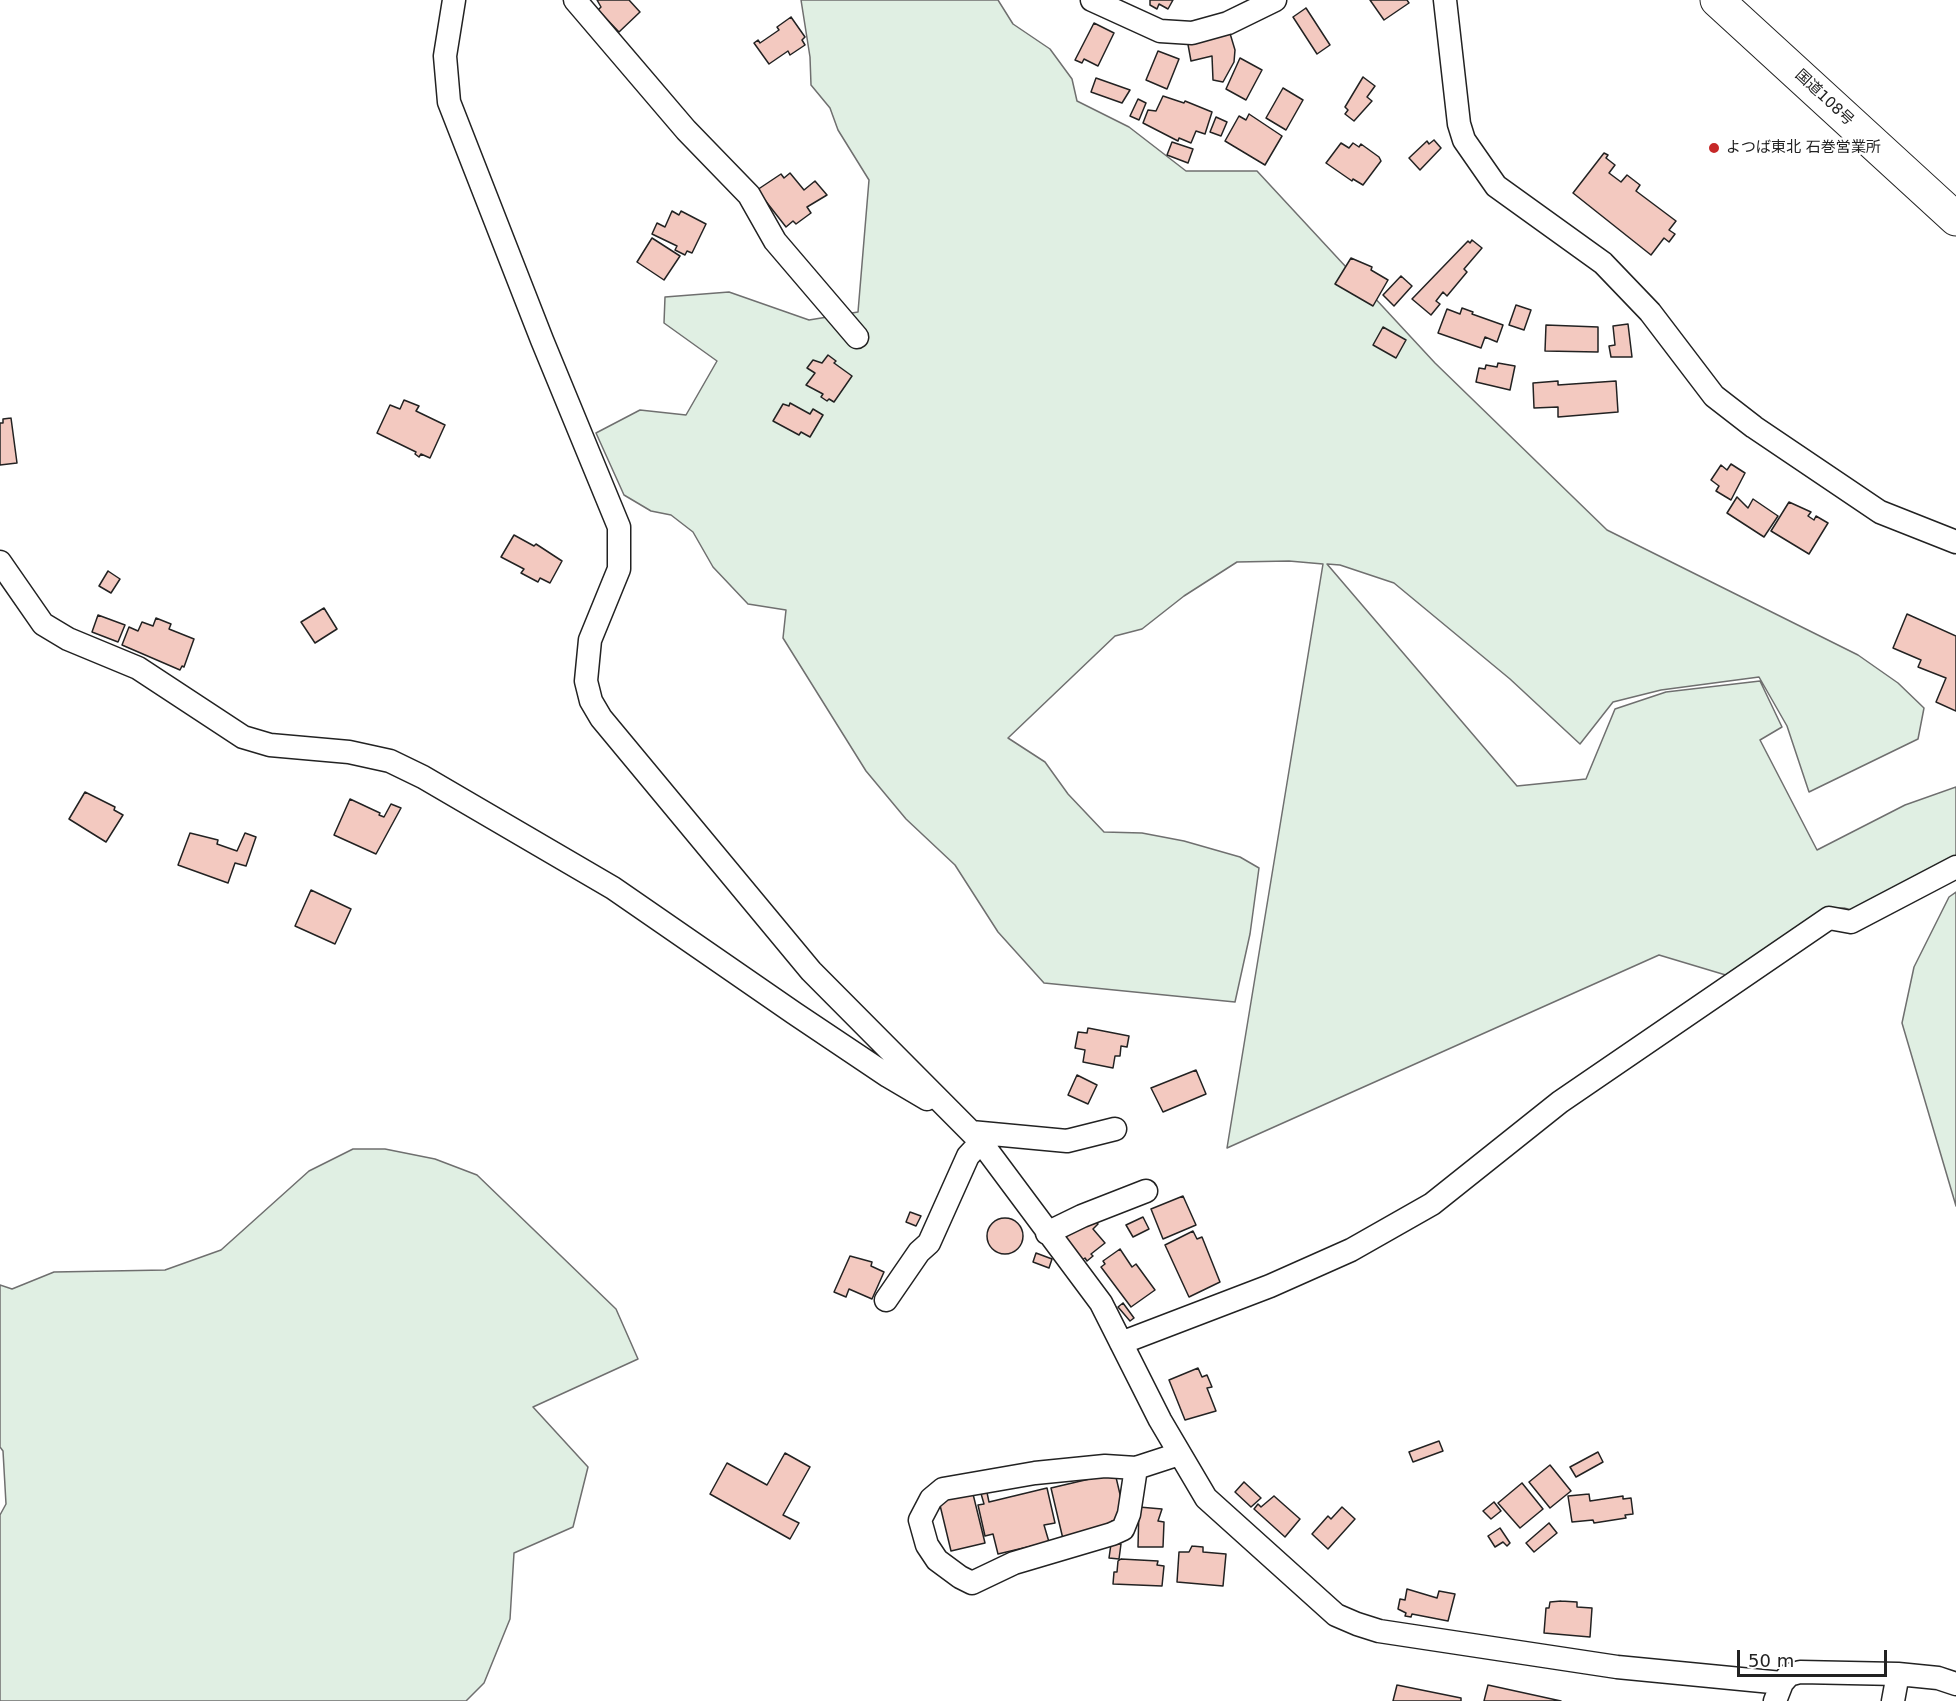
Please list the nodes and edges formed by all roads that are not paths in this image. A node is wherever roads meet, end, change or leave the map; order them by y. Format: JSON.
{"nodes":[{"id":1,"x":454,"y":0,"type":"edge"},
{"id":2,"x":575,"y":0,"type":"edge"},
{"id":3,"x":1092,"y":0,"type":"edge"},
{"id":4,"x":1275,"y":0,"type":"edge"},
{"id":5,"x":1445,"y":0,"type":"edge"},
{"id":6,"x":1718,"y":0,"type":"edge"},
{"id":7,"x":1956,"y":219,"type":"edge"},
{"id":8,"x":856,"y":337,"type":"dead end"},
{"id":9,"x":1956,"y":542,"type":"edge"},
{"id":10,"x":0,"y":562,"type":"edge"},
{"id":11,"x":1956,"y":867,"type":"edge"},
{"id":12,"x":952,"y":1113,"type":"junction"},
{"id":13,"x":1114,"y":1129,"type":"dead end"},
{"id":14,"x":976,"y":1137,"type":"junction"},
{"id":15,"x":1146,"y":1191,"type":"dead end"},
{"id":16,"x":1047,"y":1233,"type":"junction"},
{"id":17,"x":886,"y":1300,"type":"dead end"},
{"id":18,"x":1121,"y":1343,"type":"junction"},
{"id":19,"x":1179,"y":1454,"type":"junction"},
{"id":20,"x":1136,"y":1468,"type":"junction"},
{"id":21,"x":1898,"y":1674,"type":"junction"},
{"id":22,"x":1956,"y":1684,"type":"edge"},
{"id":23,"x":1778,"y":1692,"type":"edge"},
{"id":24,"x":1893,"y":1701,"type":"edge"}],
"edges":[{"from":1,"to":12,"type":"street"},
{"from":2,"to":8,"type":"street"},
{"from":3,"to":4,"type":"street"},
{"from":5,"to":9,"type":"street"},
{"from":6,"to":7,"type":"highway","name":"国道108号"},
{"from":10,"to":12,"type":"street"},
{"from":11,"to":18,"type":"street"},
{"from":12,"to":14,"type":"street"},
{"from":13,"to":14,"type":"street"},
{"from":14,"to":16,"type":"street"},
{"from":14,"to":17,"type":"street"},
{"from":15,"to":16,"type":"street"},
{"from":16,"to":18,"type":"street"},
{"from":18,"to":19,"type":"street"},
{"from":19,"to":20,"type":"street"},
{"from":19,"to":23,"type":"street"},
{"from":20,"to":20,"type":"street"},
{"from":21,"to":22,"type":"street"},
{"from":21,"to":23,"type":"street"},
{"from":21,"to":24,"type":"street"}]}
